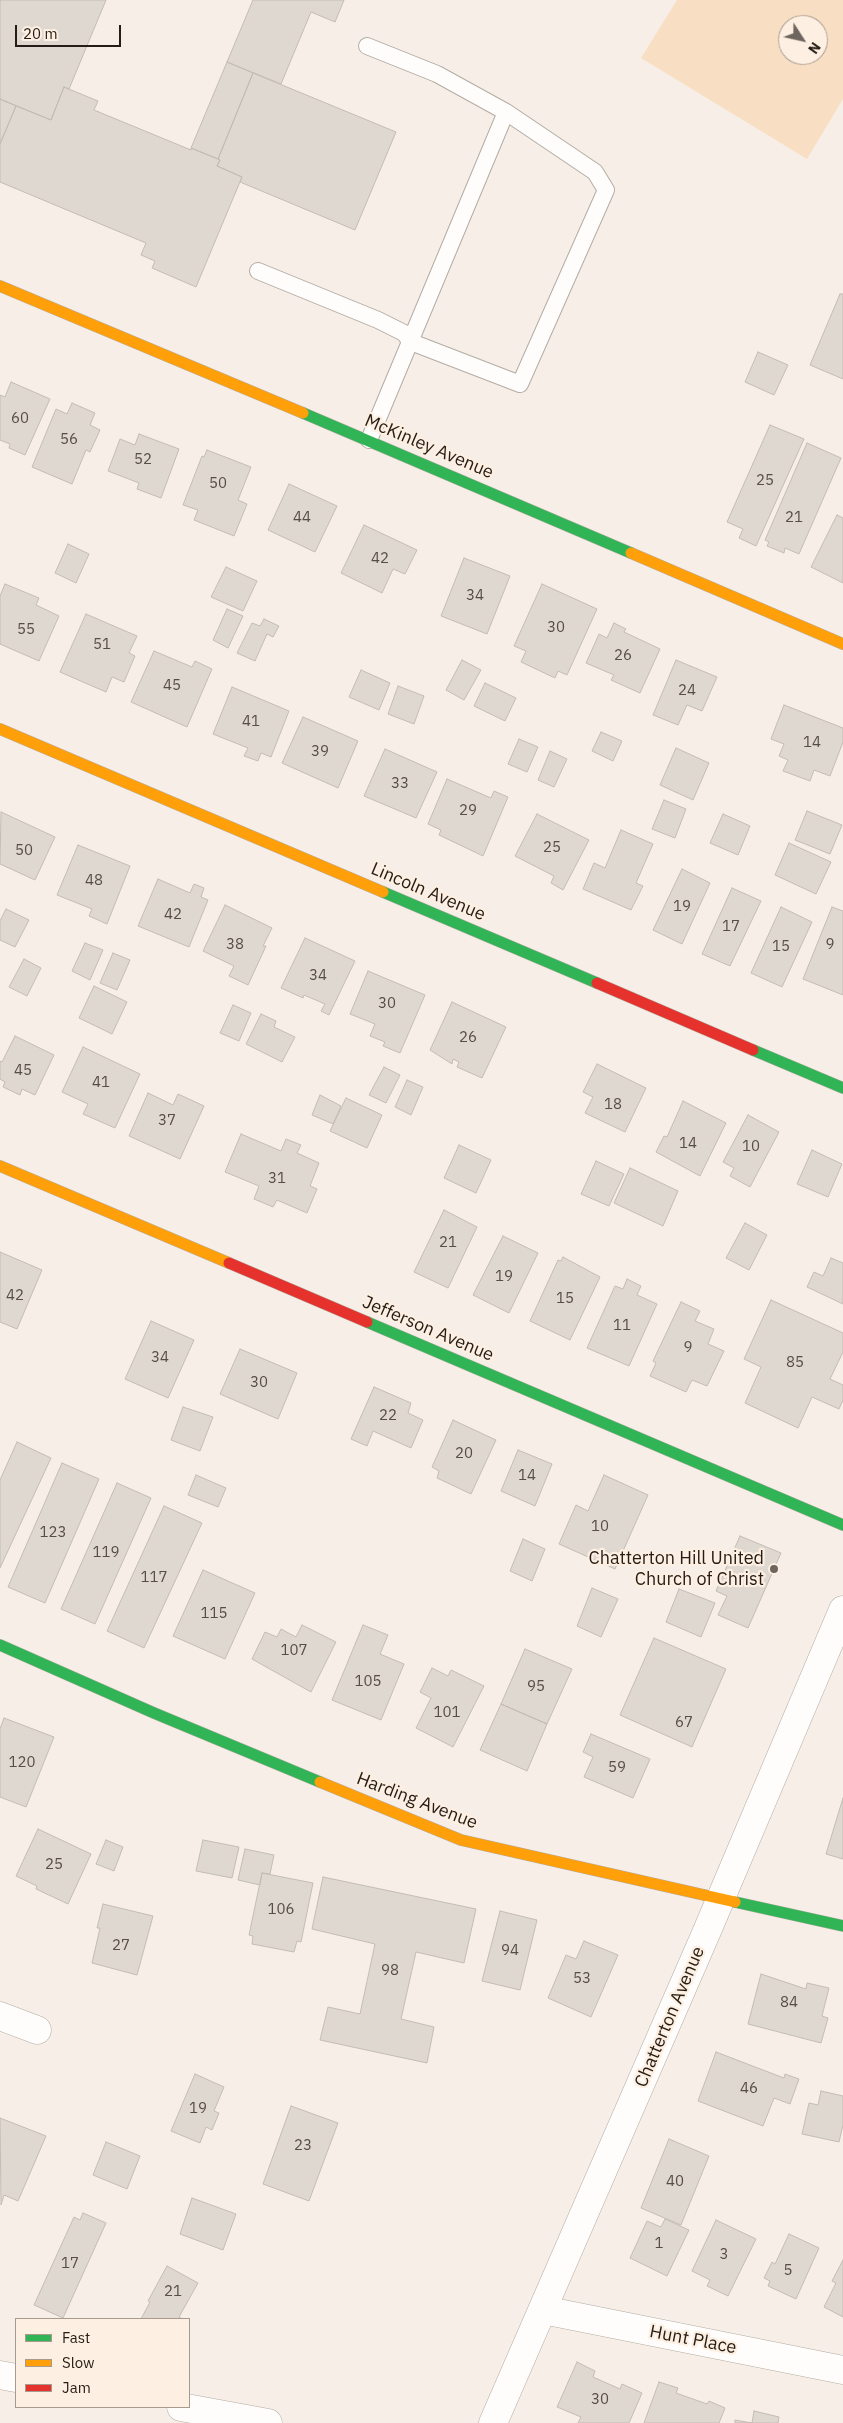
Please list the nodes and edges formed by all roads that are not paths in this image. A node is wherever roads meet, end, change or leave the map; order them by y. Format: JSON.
{"nodes":[{"id":1,"x":367,"y":46,"type":"dead end"},
{"id":2,"x":506,"y":112,"type":"junction"},
{"id":3,"x":258,"y":271,"type":"dead end"},
{"id":4,"x":0,"y":286,"type":"edge"},
{"id":5,"x":412,"y":342,"type":"junction"},
{"id":6,"x":369,"y":440,"type":"junction"},
{"id":7,"x":843,"y":644,"type":"edge"},
{"id":8,"x":0,"y":729,"type":"edge"},
{"id":9,"x":843,"y":1088,"type":"edge"},
{"id":10,"x":0,"y":1166,"type":"edge"},
{"id":11,"x":843,"y":1525,"type":"edge"},
{"id":12,"x":843,"y":1610,"type":"edge"},
{"id":13,"x":0,"y":1645,"type":"edge"},
{"id":14,"x":720,"y":1900,"type":"junction"},
{"id":15,"x":843,"y":1926,"type":"edge"},
{"id":16,"x":0,"y":2016,"type":"edge"},
{"id":17,"x":37,"y":2030,"type":"dead end"},
{"id":18,"x":543,"y":2310,"type":"junction"},
{"id":19,"x":843,"y":2370,"type":"edge"},
{"id":20,"x":0,"y":2375,"type":"edge"},
{"id":21,"x":15,"y":2378,"type":"edge"},
{"id":22,"x":181,"y":2408,"type":"edge"},
{"id":23,"x":186,"y":2408,"type":"edge"},
{"id":24,"x":179,"y":2423,"type":"edge"},
{"id":25,"x":268,"y":2423,"type":"edge"},
{"id":26,"x":493,"y":2423,"type":"edge"}],
"edges":[{"from":1,"to":2,"type":"lane"},
{"from":2,"to":5,"type":"lane"},
{"from":2,"to":5,"type":"lane"},
{"from":3,"to":5,"type":"lane"},
{"from":4,"to":6,"type":"street","name":"McKinley Avenue"},
{"from":5,"to":6,"type":"lane"},
{"from":6,"to":7,"type":"street","name":"McKinley Avenue"},
{"from":8,"to":9,"type":"street","name":"Lincoln Avenue"},
{"from":10,"to":11,"type":"street","name":"Jefferson Avenue"},
{"from":12,"to":14,"type":"street","name":"Chatterton Avenue"},
{"from":13,"to":14,"type":"street","name":"Harding Avenue"},
{"from":14,"to":15,"type":"street","name":"Harding Avenue"},
{"from":14,"to":18,"type":"street","name":"Chatterton Avenue"},
{"from":16,"to":17,"type":"street"},
{"from":18,"to":19,"type":"street","name":"Hunt Place"},
{"from":18,"to":26,"type":"street","name":"Chatterton Avenue"},
{"from":20,"to":21,"type":"street"},
{"from":22,"to":24,"type":"lane"},
{"from":23,"to":25,"type":"street"}]}
